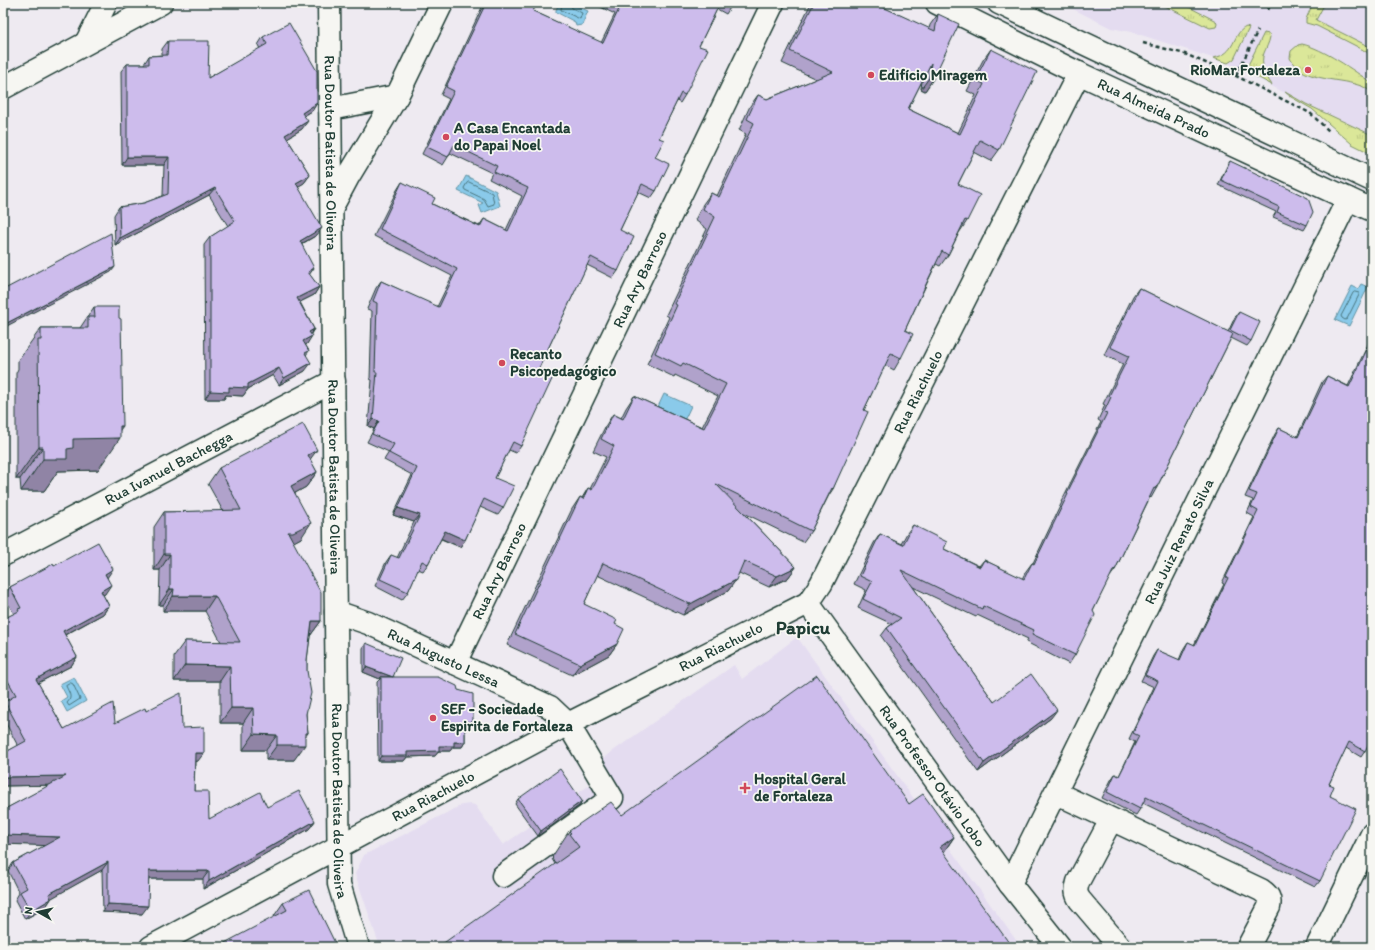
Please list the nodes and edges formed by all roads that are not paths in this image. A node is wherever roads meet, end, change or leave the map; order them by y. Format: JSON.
{"nodes":[{"id":1,"x":106,"y":3,"type":"edge"},
{"id":2,"x":161,"y":3,"type":"edge"},
{"id":3,"x":329,"y":3,"type":"edge"},
{"id":4,"x":442,"y":3,"type":"edge"},
{"id":5,"x":773,"y":3,"type":"edge"},
{"id":6,"x":937,"y":3,"type":"edge"},
{"id":7,"x":999,"y":3,"type":"edge"},
{"id":8,"x":87,"y":42,"type":"junction"},
{"id":9,"x":1079,"y":73,"type":"junction"},
{"id":10,"x":3,"y":88,"type":"edge"},
{"id":11,"x":397,"y":96,"type":"junction"},
{"id":12,"x":330,"y":109,"type":"junction"},
{"id":13,"x":1372,"y":180,"type":"edge"},
{"id":14,"x":1348,"y":199,"type":"junction"},
{"id":15,"x":331,"y":207,"type":"junction"},
{"id":16,"x":1372,"y":210,"type":"edge"},
{"id":17,"x":334,"y":381,"type":"junction"},
{"id":18,"x":3,"y":555,"type":"edge"},
{"id":19,"x":808,"y":603,"type":"junction"},
{"id":20,"x":336,"y":612,"type":"junction"},
{"id":21,"x":455,"y":663,"type":"junction"},
{"id":22,"x":568,"y":724,"type":"junction"},
{"id":23,"x":1056,"y":794,"type":"junction"},
{"id":24,"x":1111,"y":820,"type":"junction"},
{"id":25,"x":1372,"y":834,"type":"edge"},
{"id":26,"x":339,"y":847,"type":"junction"},
{"id":27,"x":503,"y":876,"type":"dead end"},
{"id":28,"x":1010,"y":884,"type":"junction"},
{"id":29,"x":151,"y":947,"type":"edge"},
{"id":30,"x":358,"y":947,"type":"edge"},
{"id":31,"x":1060,"y":947,"type":"edge"},
{"id":32,"x":1120,"y":947,"type":"edge"},
{"id":33,"x":1248,"y":947,"type":"edge"},
{"id":34,"x":1317,"y":947,"type":"edge"}],
"edges":[{"from":1,"to":8,"type":"street"},
{"from":2,"to":8,"type":"street"},
{"from":3,"to":12,"type":"street","name":"Rua Doutor Batista de Oliveira"},
{"from":4,"to":11,"type":"street"},
{"from":5,"to":21,"type":"street","name":"Rua Ary Barroso"},
{"from":6,"to":9,"type":"street","name":"Rua Almeida Prado"},
{"from":7,"to":13,"type":"street","name":"Rua Almeida Prado"},
{"from":8,"to":10,"type":"street"},
{"from":9,"to":14,"type":"street","name":"Rua Almeida Prado"},
{"from":9,"to":19,"type":"street","name":"Rua Riachuelo"},
{"from":11,"to":12,"type":"street"},
{"from":11,"to":15,"type":"street"},
{"from":12,"to":15,"type":"street","name":"Rua Doutor Batista de Oliveira"},
{"from":14,"to":16,"type":"street","name":"Rua Almeida Prado"},
{"from":14,"to":23,"type":"street","name":"Rua Juiz Renato Silva"},
{"from":15,"to":17,"type":"street","name":"Rua Doutor Batista de Oliveira"},
{"from":17,"to":18,"type":"street","name":"Rua Ivanuel Bachegga"},
{"from":17,"to":20,"type":"street","name":"Rua Doutor Batista de Oliveira"},
{"from":19,"to":22,"type":"street","name":"Rua Riachuelo"},
{"from":19,"to":28,"type":"street","name":"Rua Professor Otávio Lobo"},
{"from":20,"to":21,"type":"street","name":"Rua Augusto Lessa"},
{"from":20,"to":26,"type":"street","name":"Rua Doutor Batista de Oliveira"},
{"from":21,"to":22,"type":"street","name":"Rua Augusto Lessa"},
{"from":22,"to":26,"type":"street","name":"Rua Riachuelo"},
{"from":22,"to":27,"type":"street","name":"Rua Augusto Lessa"},
{"from":23,"to":24,"type":"street"},
{"from":23,"to":28,"type":"street","name":"Rua Juiz Renato Silva"},
{"from":24,"to":32,"type":"street"},
{"from":24,"to":33,"type":"street"},
{"from":25,"to":34,"type":"street"},
{"from":26,"to":29,"type":"street","name":"Rua Riachuelo"},
{"from":26,"to":30,"type":"street","name":"Rua Doutor Batista de Oliveira"},
{"from":28,"to":31,"type":"street","name":"Rua Professor Otávio Lobo"}]}
